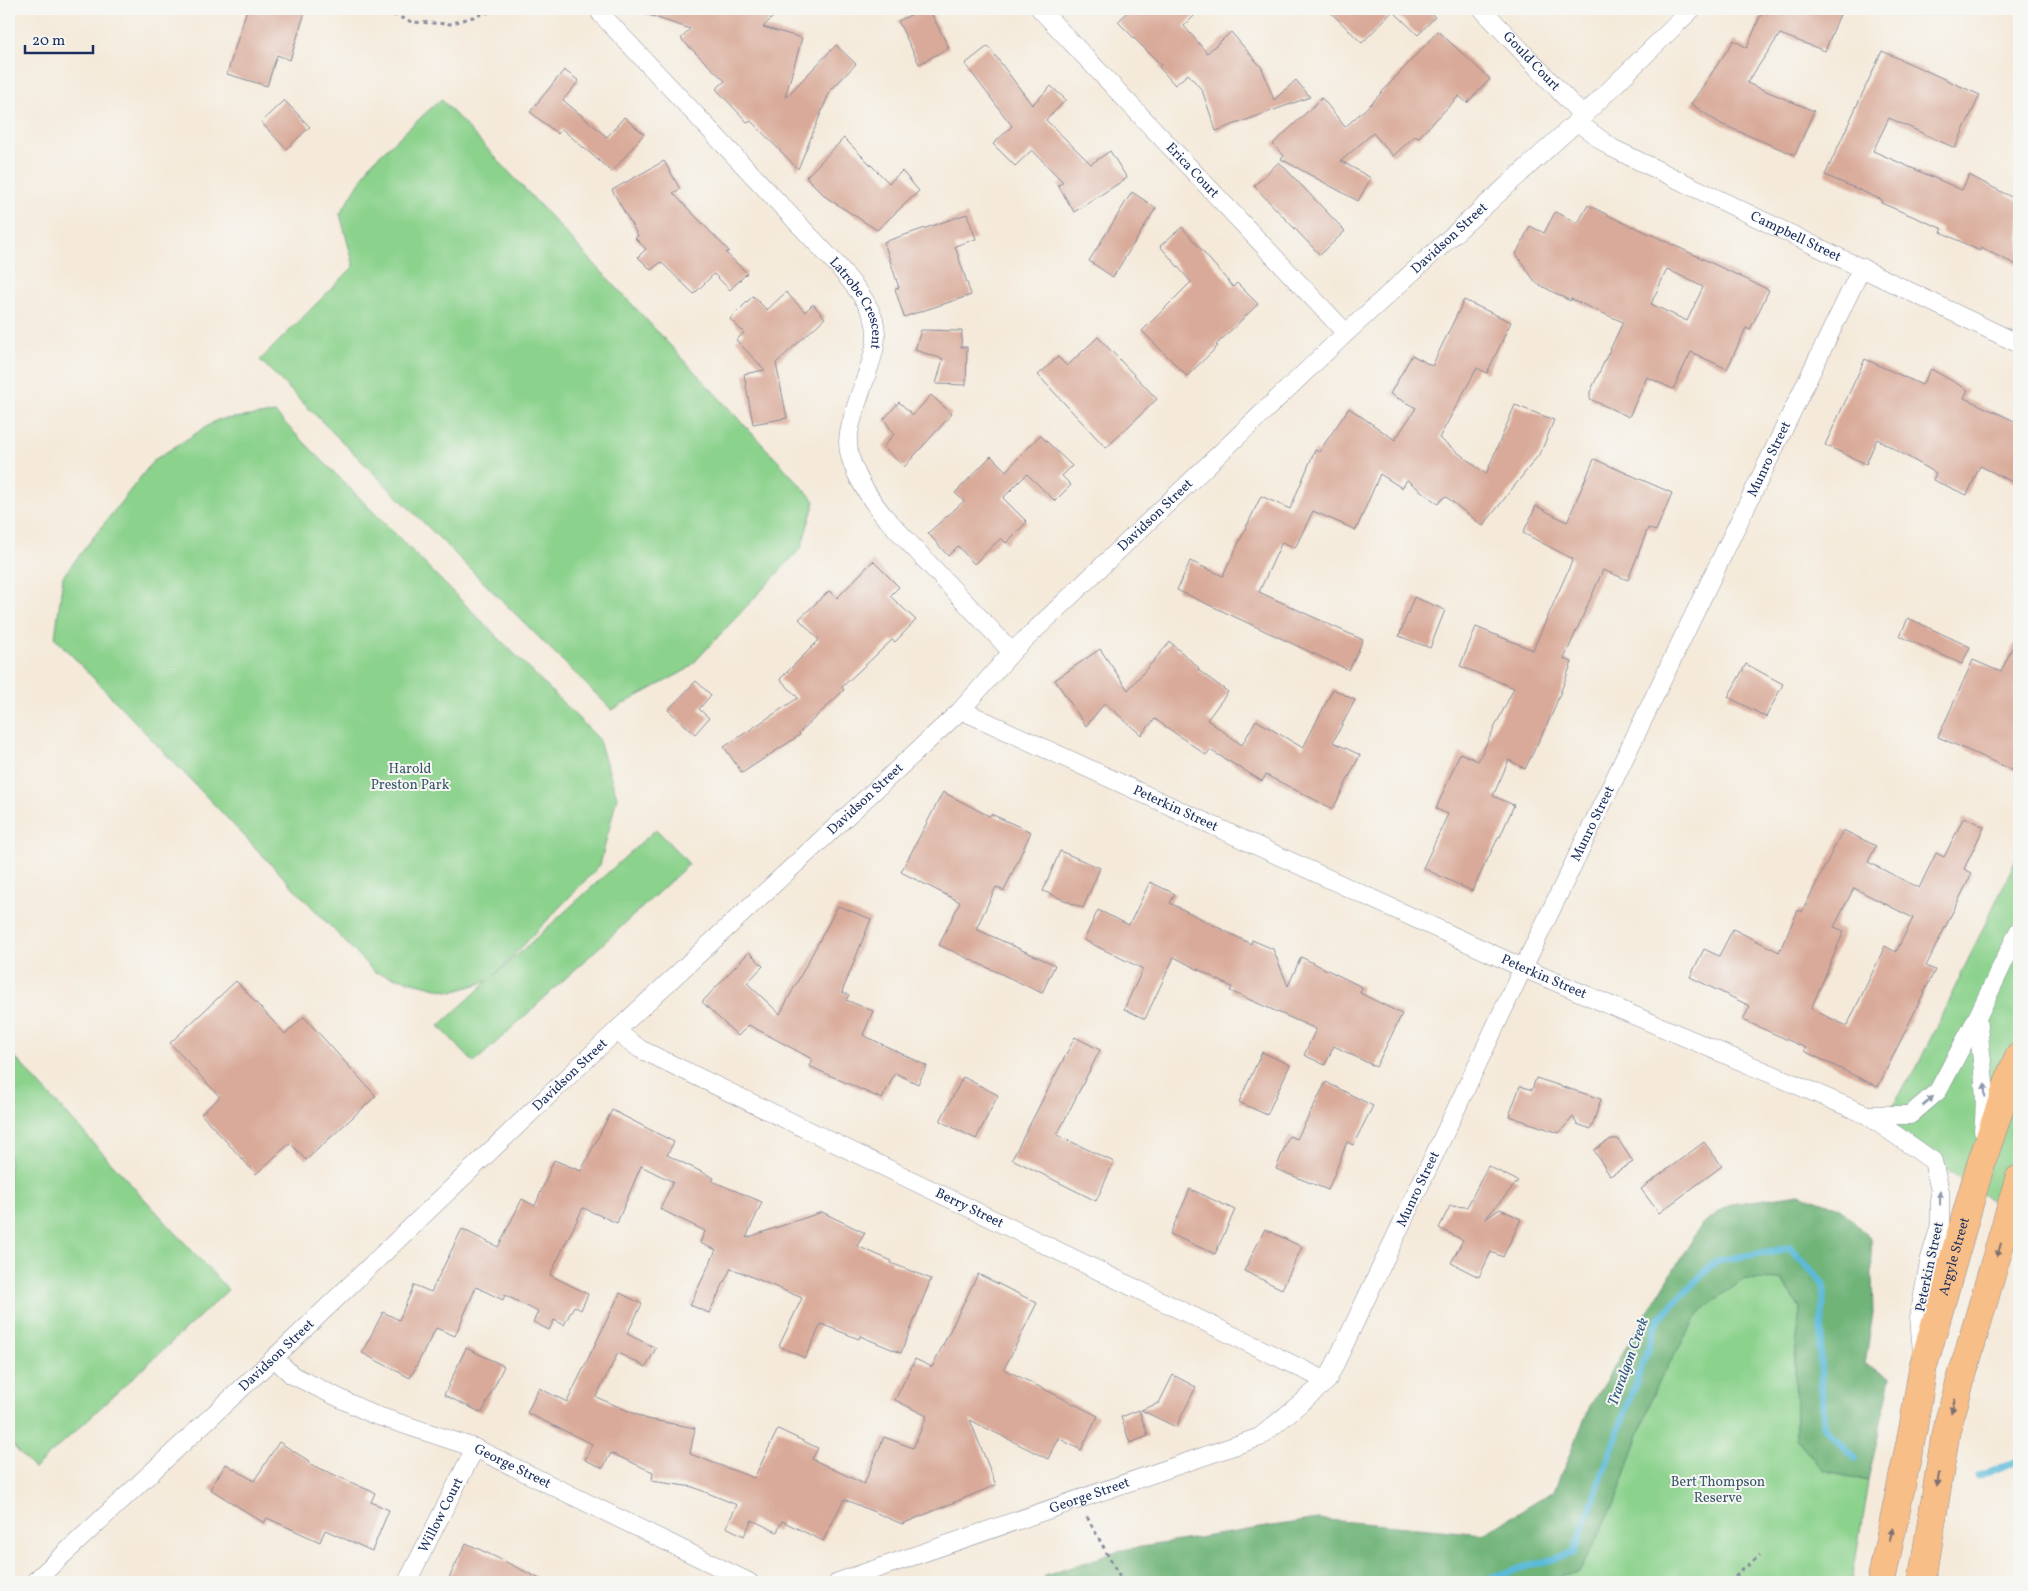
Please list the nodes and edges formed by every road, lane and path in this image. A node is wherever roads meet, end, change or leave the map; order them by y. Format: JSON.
{"nodes":[{"id":1,"x":378,"y":9,"type":"edge"},
{"id":2,"x":499,"y":9,"type":"edge"},
{"id":3,"x":1040,"y":9,"type":"edge"},
{"id":4,"x":1482,"y":9,"type":"edge"},
{"id":5,"x":1692,"y":9,"type":"edge"},
{"id":6,"x":602,"y":11,"type":"edge"},
{"id":7,"x":1579,"y":118,"type":"junction"},
{"id":8,"x":1862,"y":267,"type":"junction"},
{"id":9,"x":1346,"y":333,"type":"junction"},
{"id":10,"x":2019,"y":344,"type":"edge"},
{"id":11,"x":1012,"y":652,"type":"junction"},
{"id":12,"x":961,"y":710,"type":"junction"},
{"id":13,"x":2019,"y":930,"type":"edge"},
{"id":14,"x":1523,"y":968,"type":"junction"},
{"id":15,"x":1977,"y":1018,"type":"junction"},
{"id":16,"x":616,"y":1031,"type":"junction"},
{"id":17,"x":1983,"y":1066,"type":"junction"},
{"id":18,"x":2017,"y":1067,"type":"edge"},
{"id":19,"x":1867,"y":1115,"type":"junction"},
{"id":20,"x":1978,"y":1173,"type":"junction"},
{"id":21,"x":2018,"y":1184,"type":"edge"},
{"id":22,"x":274,"y":1358,"type":"junction"},
{"id":23,"x":1923,"y":1367,"type":"junction"},
{"id":24,"x":1327,"y":1381,"type":"junction"},
{"id":25,"x":475,"y":1448,"type":"junction"},
{"id":26,"x":1077,"y":1499,"type":"junction"},
{"id":27,"x":1760,"y":1555,"type":"dead end"},
{"id":28,"x":1122,"y":1581,"type":"edge"},
{"id":29,"x":34,"y":1582,"type":"edge"},
{"id":30,"x":407,"y":1582,"type":"edge"},
{"id":31,"x":749,"y":1582,"type":"edge"},
{"id":32,"x":838,"y":1582,"type":"edge"},
{"id":33,"x":1730,"y":1582,"type":"edge"},
{"id":34,"x":1881,"y":1582,"type":"edge"},
{"id":35,"x":1922,"y":1582,"type":"edge"}],
"edges":[{"from":1,"to":2,"type":"path"},
{"from":3,"to":9,"type":"street","name":"Erica Court"},
{"from":4,"to":7,"type":"street","name":"Gould Court"},
{"from":5,"to":7,"type":"street","name":"Davidson Street"},
{"from":6,"to":11,"type":"street","name":"Latrobe Crescent"},
{"from":7,"to":8,"type":"street","name":"Campbell Street"},
{"from":7,"to":9,"type":"street","name":"Davidson Street"},
{"from":8,"to":10,"type":"street","name":"Campbell Street"},
{"from":8,"to":14,"type":"street","name":"Munro Street"},
{"from":9,"to":11,"type":"street","name":"Davidson Street"},
{"from":11,"to":12,"type":"street","name":"Davidson Street"},
{"from":12,"to":14,"type":"street","name":"Peterkin Street"},
{"from":12,"to":16,"type":"street","name":"Davidson Street"},
{"from":13,"to":15,"type":"street"},
{"from":14,"to":19,"type":"street","name":"Peterkin Street"},
{"from":14,"to":24,"type":"street","name":"Munro Street"},
{"from":15,"to":17,"type":"street","name":"Argyle Street"},
{"from":19,"to":15,"type":"street","one_way":true},
{"from":16,"to":22,"type":"street","name":"Davidson Street"},
{"from":16,"to":24,"type":"street","name":"Berry Street"},
{"from":17,"to":18,"type":"street"},
{"from":20,"to":17,"type":"street","name":"Argyle Street","one_way":true},
{"from":18,"to":20,"type":"highway"},
{"from":23,"to":19,"type":"street","name":"Peterkin Street","one_way":true},
{"from":20,"to":21,"type":"highway"},
{"from":20,"to":23,"type":"highway","name":"Argyle Street"},
{"from":21,"to":35,"type":"highway","one_way":true},
{"from":22,"to":25,"type":"street","name":"George Street"},
{"from":22,"to":29,"type":"street","name":"Davidson Street"},
{"from":34,"to":23,"type":"highway","name":"Argyle Street","one_way":true},
{"from":24,"to":26,"type":"street","name":"George Street"},
{"from":25,"to":30,"type":"street","name":"Willow Court"},
{"from":25,"to":31,"type":"street","name":"George Street"},
{"from":26,"to":28,"type":"path"},
{"from":26,"to":32,"type":"street","name":"George Street"},
{"from":27,"to":33,"type":"path"}]}
